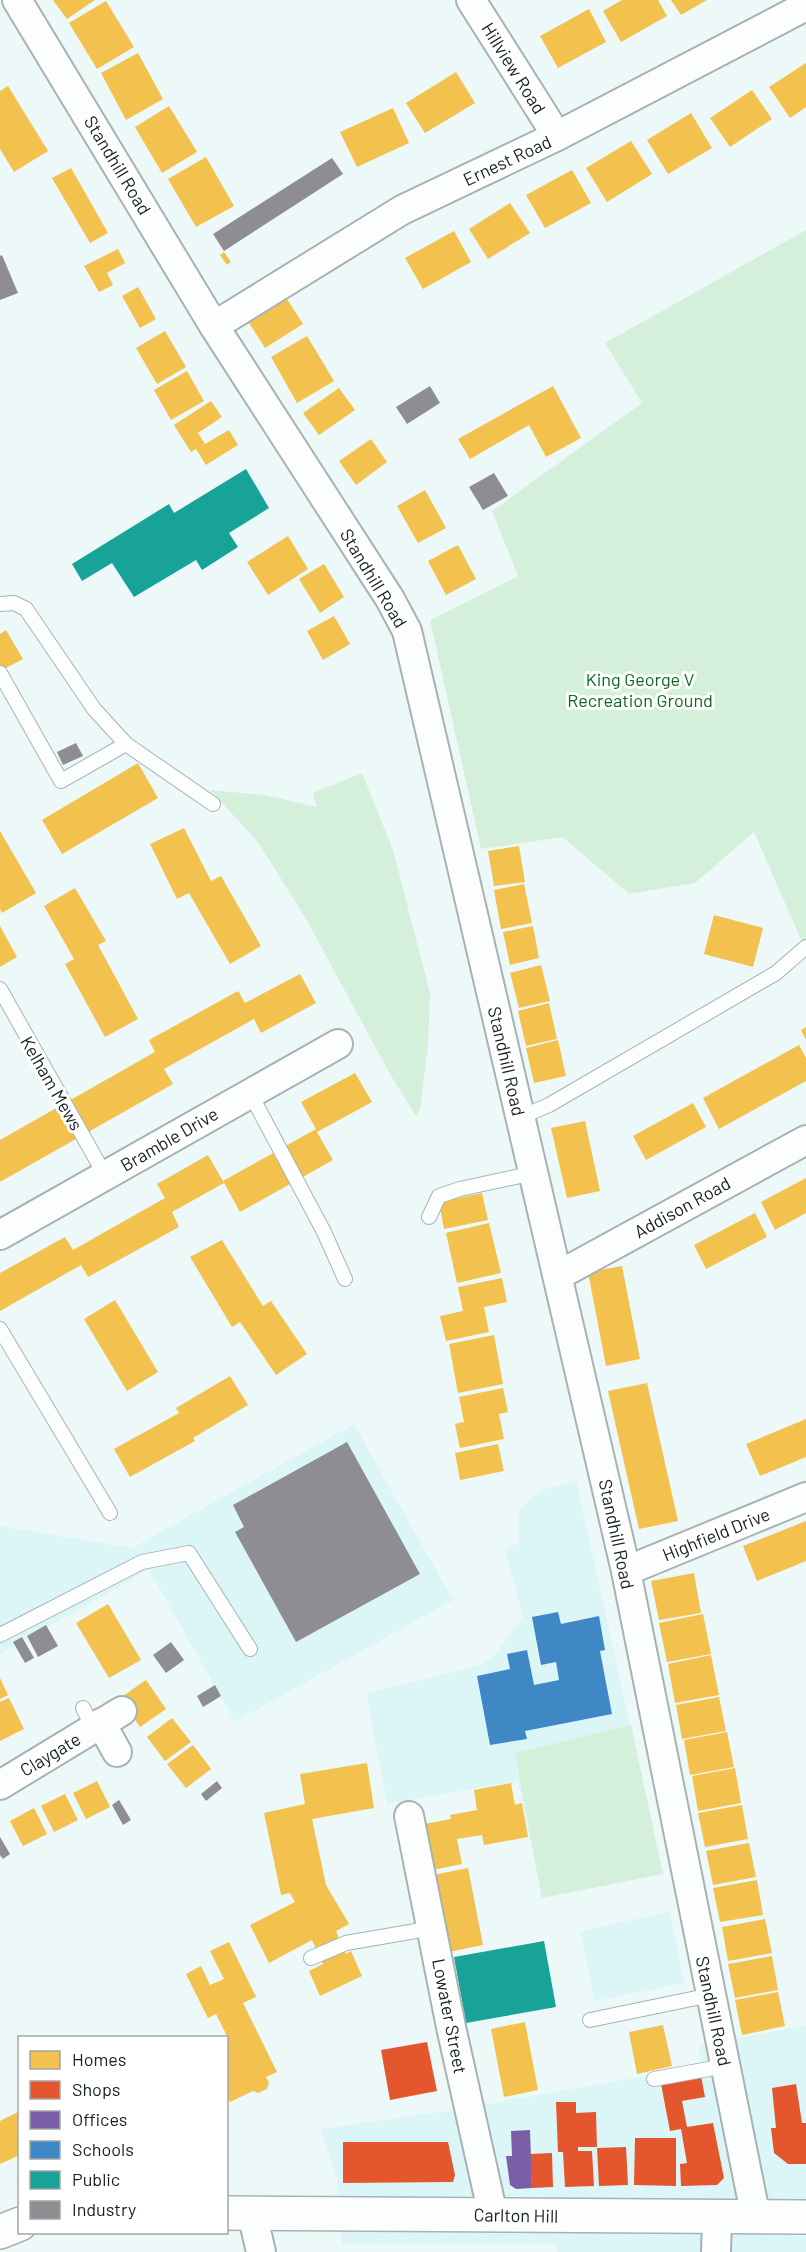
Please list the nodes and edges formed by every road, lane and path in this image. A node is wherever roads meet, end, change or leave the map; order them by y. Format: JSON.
{"nodes":[{"id":1,"x":17,"y":0,"type":"edge"},
{"id":2,"x":471,"y":0,"type":"edge"},
{"id":3,"x":806,"y":6,"type":"edge"},
{"id":4,"x":557,"y":136,"type":"junction"},
{"id":5,"x":214,"y":326,"type":"junction"},
{"id":6,"x":0,"y":604,"type":"edge"},
{"id":7,"x":0,"y":674,"type":"edge"},
{"id":8,"x":126,"y":744,"type":"junction"},
{"id":9,"x":213,"y":804,"type":"dead end"},
{"id":10,"x":806,"y":947,"type":"edge"},
{"id":11,"x":0,"y":989,"type":"edge"},
{"id":12,"x":338,"y":1044,"type":"dead end"},
{"id":13,"x":250,"y":1093,"type":"junction"},
{"id":14,"x":521,"y":1117,"type":"junction"},
{"id":15,"x":806,"y":1140,"type":"edge"},
{"id":16,"x":534,"y":1173,"type":"junction"},
{"id":17,"x":105,"y":1175,"type":"junction"},
{"id":18,"x":429,"y":1217,"type":"dead end"},
{"id":19,"x":0,"y":1235,"type":"edge"},
{"id":20,"x":559,"y":1275,"type":"junction"},
{"id":21,"x":345,"y":1279,"type":"dead end"},
{"id":22,"x":0,"y":1329,"type":"edge"},
{"id":23,"x":806,"y":1497,"type":"edge"},
{"id":24,"x":110,"y":1513,"type":"dead end"},
{"id":25,"x":626,"y":1570,"type":"junction"},
{"id":26,"x":0,"y":1635,"type":"edge"},
{"id":27,"x":250,"y":1649,"type":"dead end"},
{"id":28,"x":117,"y":1752,"type":"dead end"},
{"id":29,"x":0,"y":1785,"type":"edge"},
{"id":30,"x":409,"y":1816,"type":"dead end"},
{"id":31,"x":433,"y":1928,"type":"junction"},
{"id":32,"x":311,"y":1958,"type":"dead end"},
{"id":33,"x":711,"y":1995,"type":"junction"},
{"id":34,"x":590,"y":2020,"type":"dead end"},
{"id":35,"x":725,"y":2066,"type":"junction"},
{"id":36,"x":654,"y":2079,"type":"dead end"},
{"id":37,"x":239,"y":2213,"type":"edge"},
{"id":38,"x":493,"y":2215,"type":"junction"},
{"id":39,"x":806,"y":2217,"type":"edge"},
{"id":40,"x":756,"y":2218,"type":"junction"},
{"id":41,"x":717,"y":2219,"type":"junction"},
{"id":42,"x":18,"y":2225,"type":"edge"},
{"id":43,"x":0,"y":2232,"type":"edge"},
{"id":44,"x":261,"y":2252,"type":"edge"},
{"id":45,"x":716,"y":2252,"type":"edge"}],
"edges":[{"from":1,"to":5,"type":"street","name":"Standhill Road"},
{"from":2,"to":4,"type":"street","name":"Hillview Road"},
{"from":3,"to":4,"type":"street","name":"Ernest Road"},
{"from":4,"to":5,"type":"street","name":"Ernest Road"},
{"from":5,"to":14,"type":"street","name":"Standhill Road"},
{"from":6,"to":8,"type":"lane"},
{"from":7,"to":8,"type":"lane"},
{"from":8,"to":9,"type":"lane"},
{"from":10,"to":14,"type":"lane"},
{"from":11,"to":17,"type":"lane","name":"Kelham Mews"},
{"from":12,"to":13,"type":"street","name":"Bramble Drive"},
{"from":13,"to":17,"type":"street","name":"Bramble Drive"},
{"from":13,"to":21,"type":"lane"},
{"from":14,"to":16,"type":"street","name":"Standhill Road"},
{"from":15,"to":20,"type":"street","name":"Addison Road"},
{"from":16,"to":18,"type":"lane"},
{"from":16,"to":20,"type":"street","name":"Standhill Road"},
{"from":17,"to":19,"type":"street","name":"Bramble Drive"},
{"from":20,"to":25,"type":"street","name":"Standhill Road"},
{"from":22,"to":24,"type":"lane"},
{"from":23,"to":25,"type":"street","name":"Highfield Drive"},
{"from":25,"to":33,"type":"street","name":"Standhill Road"},
{"from":26,"to":27,"type":"lane"},
{"from":28,"to":29,"type":"street","name":"Claygate"},
{"from":30,"to":31,"type":"street","name":"Lowater Street"},
{"from":31,"to":32,"type":"lane"},
{"from":31,"to":38,"type":"street","name":"Lowater Street"},
{"from":33,"to":34,"type":"lane"},
{"from":33,"to":35,"type":"street","name":"Standhill Road"},
{"from":35,"to":36,"type":"lane"},
{"from":35,"to":40,"type":"street","name":"Standhill Road"},
{"from":37,"to":38,"type":"main road","name":"Carlton Hill"},
{"from":37,"to":44,"type":"street"},
{"from":38,"to":41,"type":"main road","name":"Carlton Hill"},
{"from":39,"to":40,"type":"main road","name":"Carlton Hill"},
{"from":40,"to":41,"type":"main road","name":"Carlton Hill"},
{"from":41,"to":45,"type":"street"},
{"from":42,"to":43,"type":"main road"}]}
